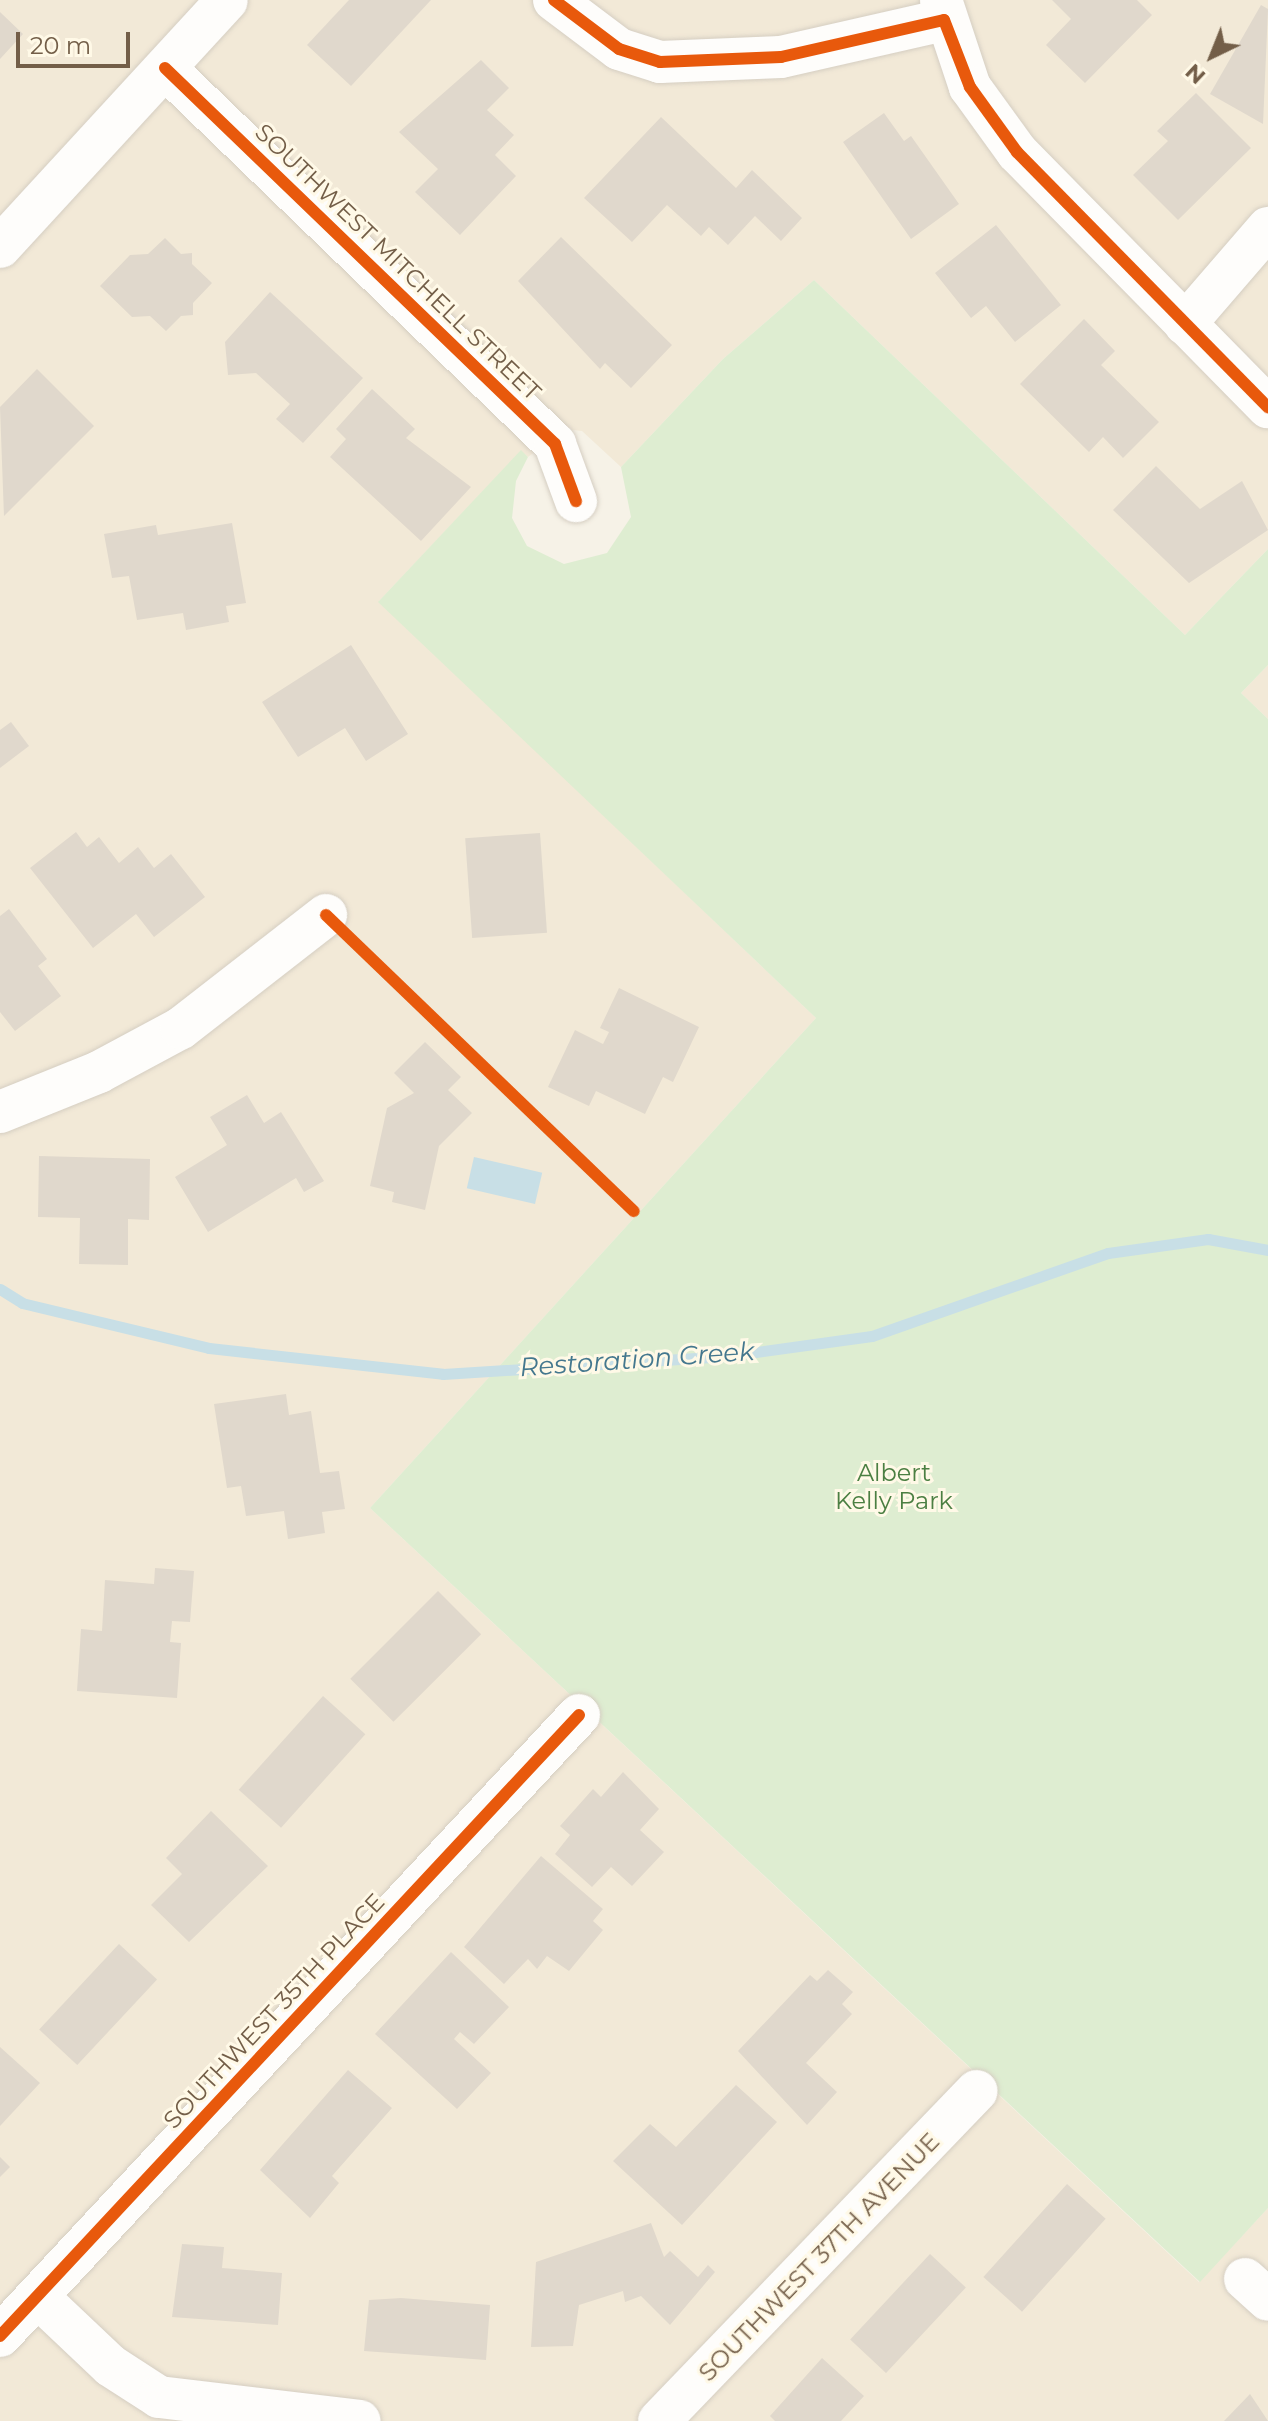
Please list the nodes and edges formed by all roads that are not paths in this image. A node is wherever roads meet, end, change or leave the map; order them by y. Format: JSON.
{"nodes":[{"id":1,"x":227,"y":0,"type":"edge"},
{"id":2,"x":554,"y":0,"type":"edge"},
{"id":3,"x":942,"y":10,"type":"edge"},
{"id":4,"x":165,"y":68,"type":"junction"},
{"id":5,"x":1268,"y":228,"type":"edge"},
{"id":6,"x":0,"y":247,"type":"edge"},
{"id":7,"x":1185,"y":324,"type":"junction"},
{"id":8,"x":1268,"y":407,"type":"edge"},
{"id":9,"x":576,"y":501,"type":"dead end"},
{"id":10,"x":326,"y":915,"type":"dead end"},
{"id":11,"x":0,"y":1112,"type":"edge"},
{"id":12,"x":579,"y":1715,"type":"dead end"},
{"id":13,"x":977,"y":2091,"type":"dead end"},
{"id":14,"x":38,"y":2297,"type":"junction"},
{"id":15,"x":0,"y":2336,"type":"edge"},
{"id":16,"x":360,"y":2421,"type":"edge"},
{"id":17,"x":659,"y":2421,"type":"edge"}],
"edges":[{"from":1,"to":4,"type":"street"},
{"from":2,"to":3,"type":"street"},
{"from":3,"to":7,"type":"street"},
{"from":4,"to":6,"type":"street"},
{"from":4,"to":9,"type":"street","name":"SOUTHWEST MITCHELL STREET"},
{"from":5,"to":7,"type":"street"},
{"from":7,"to":8,"type":"street"},
{"from":10,"to":11,"type":"street"},
{"from":12,"to":14,"type":"street","name":"SOUTHWEST 35TH PLACE"},
{"from":13,"to":17,"type":"street","name":"SOUTHWEST 37TH AVENUE"},
{"from":14,"to":15,"type":"street","name":"SOUTHWEST 35TH PLACE"},
{"from":14,"to":16,"type":"street"}]}
